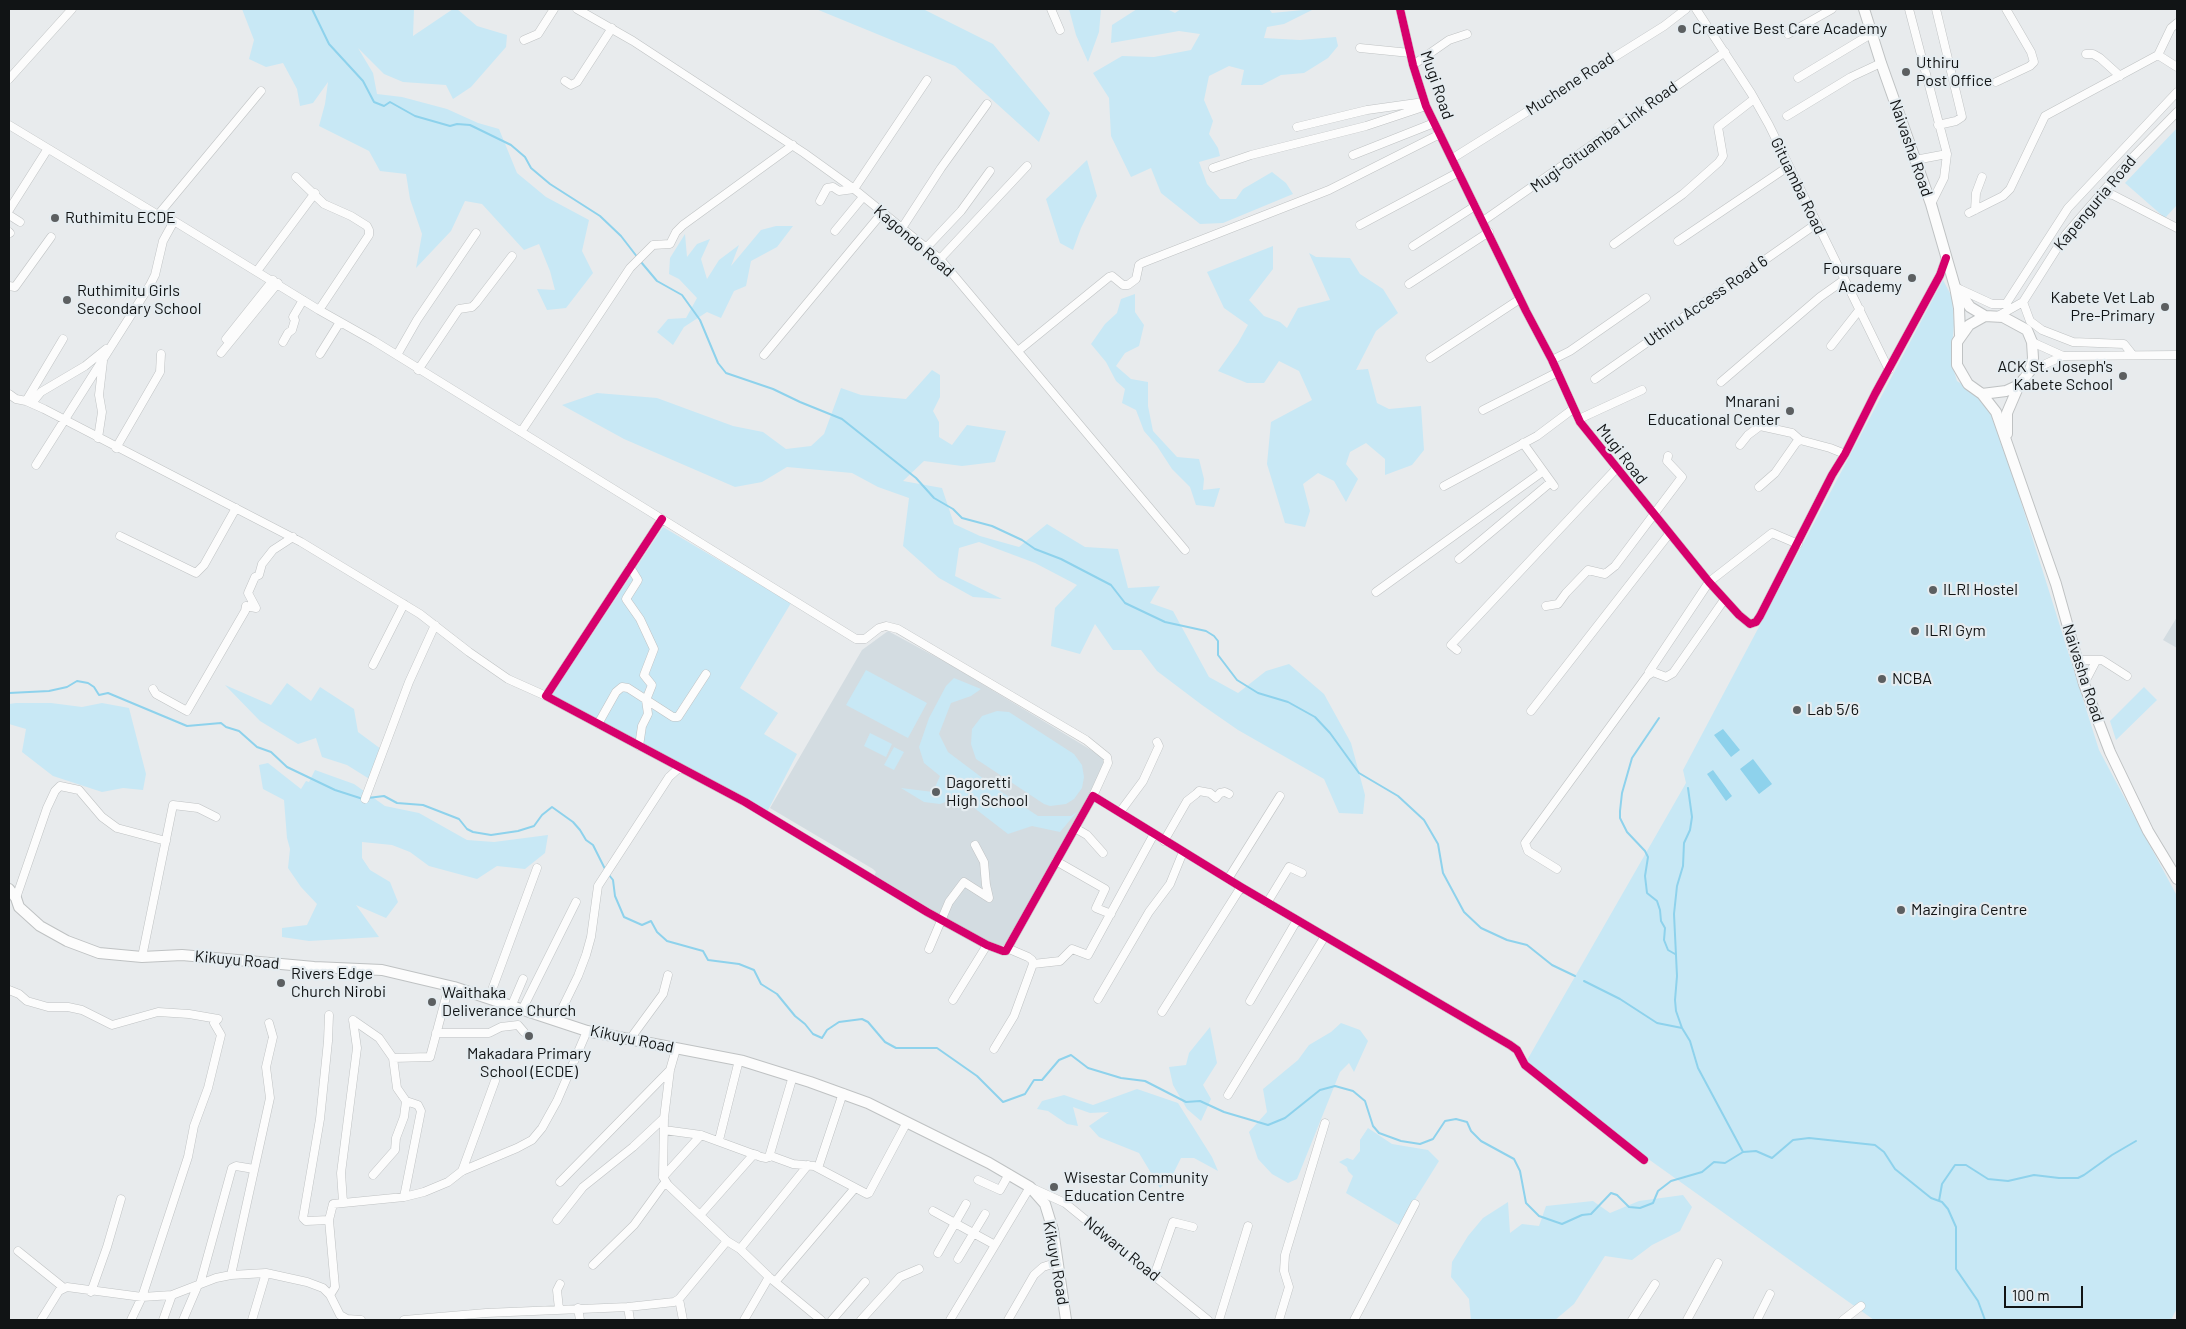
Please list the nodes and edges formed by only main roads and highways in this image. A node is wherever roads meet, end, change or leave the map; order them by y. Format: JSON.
{"nodes":[{"id":1,"x":1865,"y":9,"type":"edge"},
{"id":2,"x":1955,"y":285,"type":"junction"},
{"id":3,"x":1985,"y":316,"type":"junction"},
{"id":4,"x":1960,"y":335,"type":"junction"},
{"id":5,"x":2019,"y":385,"type":"junction"},
{"id":6,"x":1982,"y":394,"type":"junction"},
{"id":7,"x":2011,"y":457,"type":"junction"},
{"id":8,"x":2176,"y":872,"type":"edge"},
{"id":9,"x":9,"y":889,"type":"edge"},
{"id":10,"x":1066,"y":1320,"type":"edge"}],
"edges":[{"from":1,"to":2,"type":"main road","name":"Naivasha Road"},
{"from":2,"to":3,"type":"main road"},
{"from":2,"to":4,"type":"main road"},
{"from":3,"to":4,"type":"main road"},
{"from":3,"to":5,"type":"main road"},
{"from":4,"to":6,"type":"main road"},
{"from":5,"to":6,"type":"main road"},
{"from":5,"to":7,"type":"main road","name":"Naivasha Road"},
{"from":6,"to":7,"type":"main road","name":"Naivasha Road"},
{"from":7,"to":8,"type":"main road","name":"Naivasha Road"},
{"from":9,"to":10,"type":"main road","name":"Kikuyu Road"}]}
